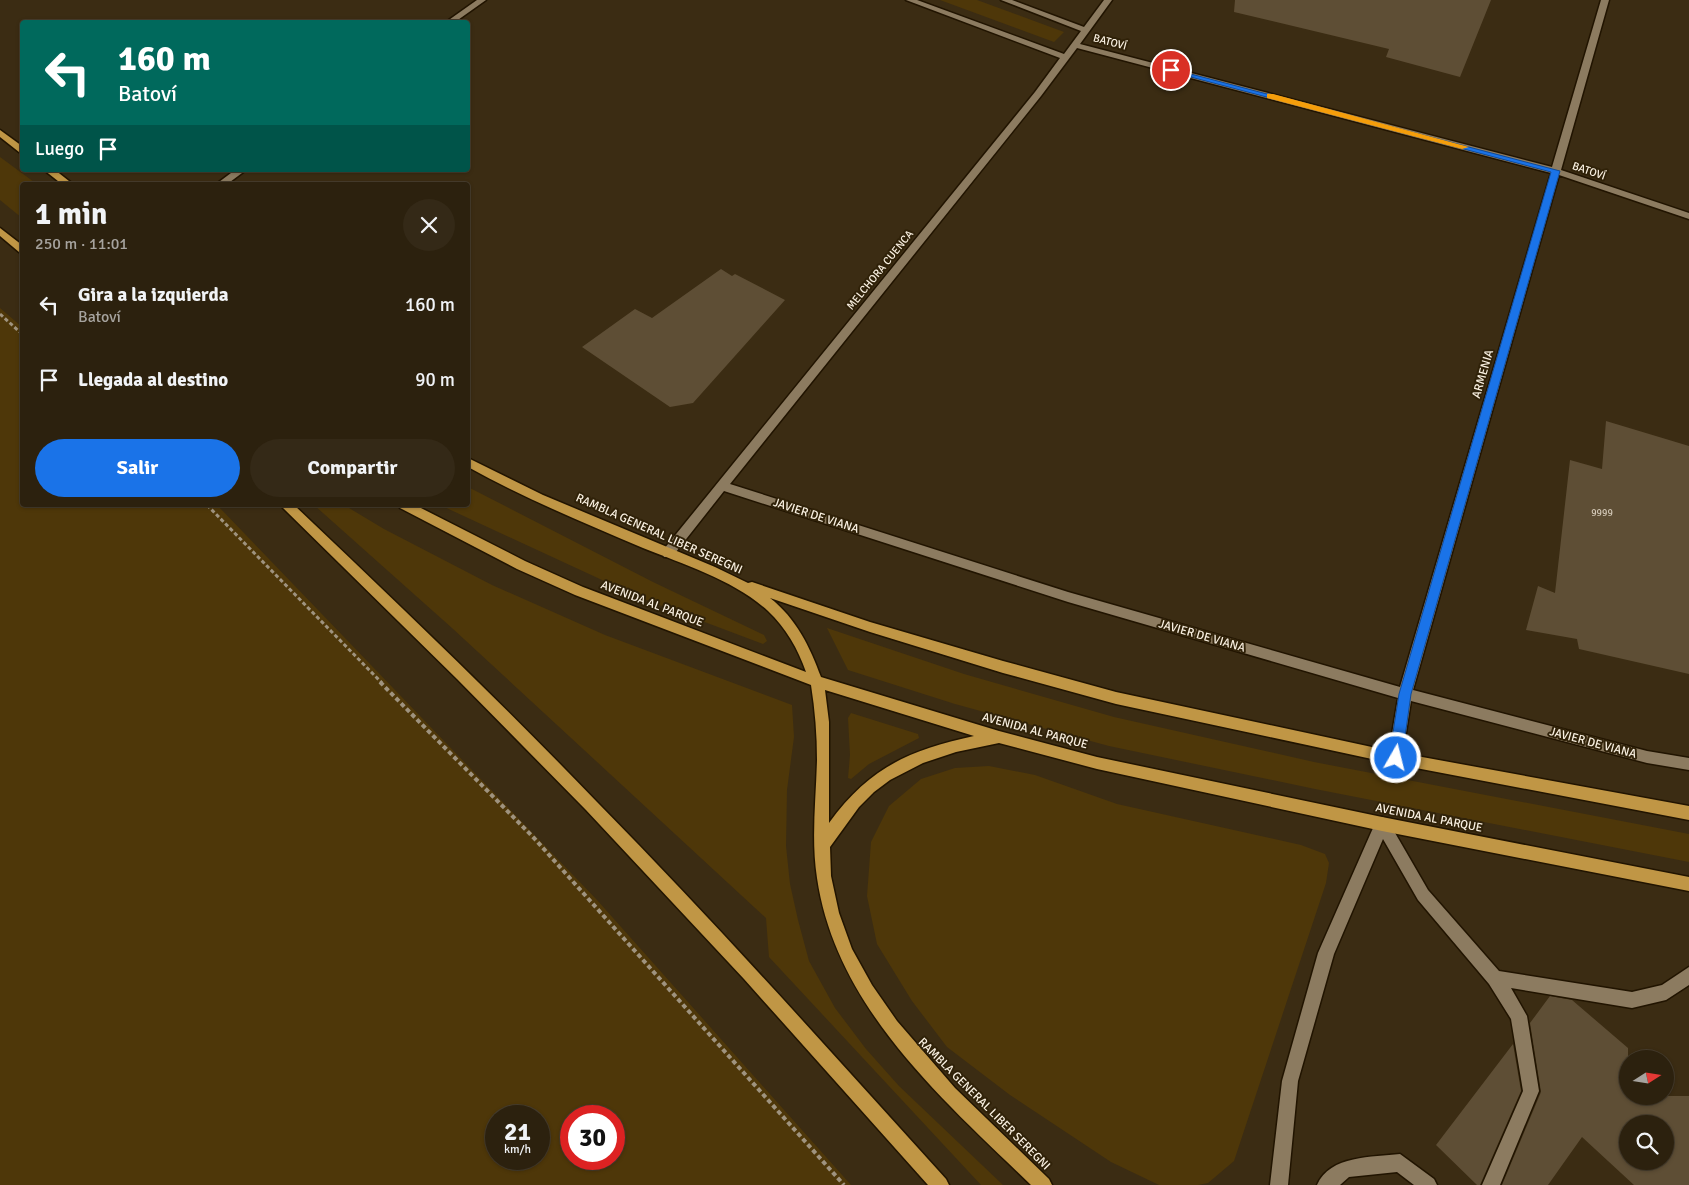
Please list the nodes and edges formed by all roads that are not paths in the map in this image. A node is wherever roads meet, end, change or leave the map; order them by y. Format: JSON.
{"nodes":[{"id":1,"x":482,"y":0,"type":"edge"},
{"id":2,"x":910,"y":0,"type":"edge"},
{"id":3,"x":1005,"y":0,"type":"edge"},
{"id":4,"x":1108,"y":0,"type":"edge"},
{"id":5,"x":1605,"y":0,"type":"edge"},
{"id":6,"x":453,"y":20,"type":"edge"},
{"id":7,"x":1086,"y":30,"type":"junction"},
{"id":8,"x":1075,"y":45,"type":"junction"},
{"id":9,"x":1065,"y":57,"type":"junction"},
{"id":10,"x":0,"y":133,"type":"edge"},
{"id":11,"x":20,"y":148,"type":"edge"},
{"id":12,"x":1556,"y":171,"type":"junction"},
{"id":13,"x":52,"y":172,"type":"edge"},
{"id":14,"x":238,"y":172,"type":"edge"},
{"id":15,"x":65,"y":182,"type":"edge"},
{"id":16,"x":224,"y":182,"type":"edge"},
{"id":17,"x":1689,"y":216,"type":"edge"},
{"id":18,"x":0,"y":231,"type":"edge"},
{"id":19,"x":20,"y":248,"type":"edge"},
{"id":20,"x":470,"y":463,"type":"edge"},
{"id":21,"x":722,"y":486,"type":"junction"},
{"id":22,"x":288,"y":507,"type":"edge"},
{"id":23,"x":408,"y":507,"type":"edge"},
{"id":24,"x":668,"y":553,"type":"junction"},
{"id":25,"x":731,"y":580,"type":"junction"},
{"id":26,"x":818,"y":682,"type":"junction"},
{"id":27,"x":1405,"y":694,"type":"junction"},
{"id":28,"x":999,"y":738,"type":"junction"},
{"id":29,"x":1396,"y":758,"type":"junction"},
{"id":30,"x":1689,"y":764,"type":"edge"},
{"id":31,"x":1689,"y":813,"type":"edge"},
{"id":32,"x":1382,"y":824,"type":"junction"},
{"id":33,"x":822,"y":844,"type":"junction"},
{"id":34,"x":1689,"y":884,"type":"edge"},
{"id":35,"x":1689,"y":976,"type":"edge"},
{"id":36,"x":1495,"y":978,"type":"junction"},
{"id":37,"x":940,"y":1185,"type":"edge"},
{"id":38,"x":1044,"y":1185,"type":"edge"},
{"id":39,"x":1279,"y":1185,"type":"edge"},
{"id":40,"x":1326,"y":1185,"type":"edge"},
{"id":41,"x":1428,"y":1185,"type":"edge"},
{"id":42,"x":1491,"y":1185,"type":"edge"}],
"edges":[{"from":1,"to":6,"type":"street"},
{"from":2,"to":9,"type":"street"},
{"from":3,"to":7,"type":"street","name":"BATOVÍ"},
{"from":4,"to":7,"type":"street","name":"MELCHORA CUENCA"},
{"from":5,"to":12,"type":"street","name":"ARMENIA"},
{"from":7,"to":8,"type":"street","name":"MELCHORA CUENCA"},
{"from":8,"to":9,"type":"street","name":"MELCHORA CUENCA"},
{"from":8,"to":12,"type":"street","name":"BATOVÍ"},
{"from":9,"to":21,"type":"street","name":"MELCHORA CUENCA"},
{"from":10,"to":11,"type":"main road"},
{"from":12,"to":17,"type":"street","name":"BATOVÍ"},
{"from":12,"to":27,"type":"street","name":"ARMENIA"},
{"from":13,"to":15,"type":"main road"},
{"from":14,"to":16,"type":"street"},
{"from":18,"to":19,"type":"main road"},
{"from":20,"to":24,"type":"main road","name":"RAMBLA GENERAL LIBER SEREGNI"},
{"from":21,"to":24,"type":"street","name":"MELCHORA CUENCA"},
{"from":21,"to":27,"type":"street","name":"JAVIER DE VIANA"},
{"from":22,"to":37,"type":"main road"},
{"from":23,"to":26,"type":"main road","name":"AVENIDA AL PARQUE"},
{"from":24,"to":25,"type":"main road","name":"RAMBLA GENERAL LIBER SEREGNI"},
{"from":25,"to":26,"type":"main road","name":"RAMBLA GENERAL LIBER SEREGNI"},
{"from":25,"to":29,"type":"main road"},
{"from":26,"to":28,"type":"main road","name":"AVENIDA AL PARQUE"},
{"from":26,"to":33,"type":"main road","name":"RAMBLA GENERAL LIBER SEREGNI"},
{"from":27,"to":29,"type":"street","name":"ARMENIA"},
{"from":27,"to":30,"type":"street","name":"JAVIER DE VIANA"},
{"from":28,"to":32,"type":"main road","name":"AVENIDA AL PARQUE"},
{"from":28,"to":33,"type":"main road"},
{"from":29,"to":31,"type":"main road"},
{"from":32,"to":34,"type":"main road","name":"AVENIDA AL PARQUE"},
{"from":32,"to":36,"type":"street"},
{"from":32,"to":39,"type":"street"},
{"from":33,"to":38,"type":"main road","name":"RAMBLA GENERAL LIBER SEREGNI"},
{"from":35,"to":36,"type":"street"},
{"from":36,"to":42,"type":"street"},
{"from":40,"to":41,"type":"street"}]}
